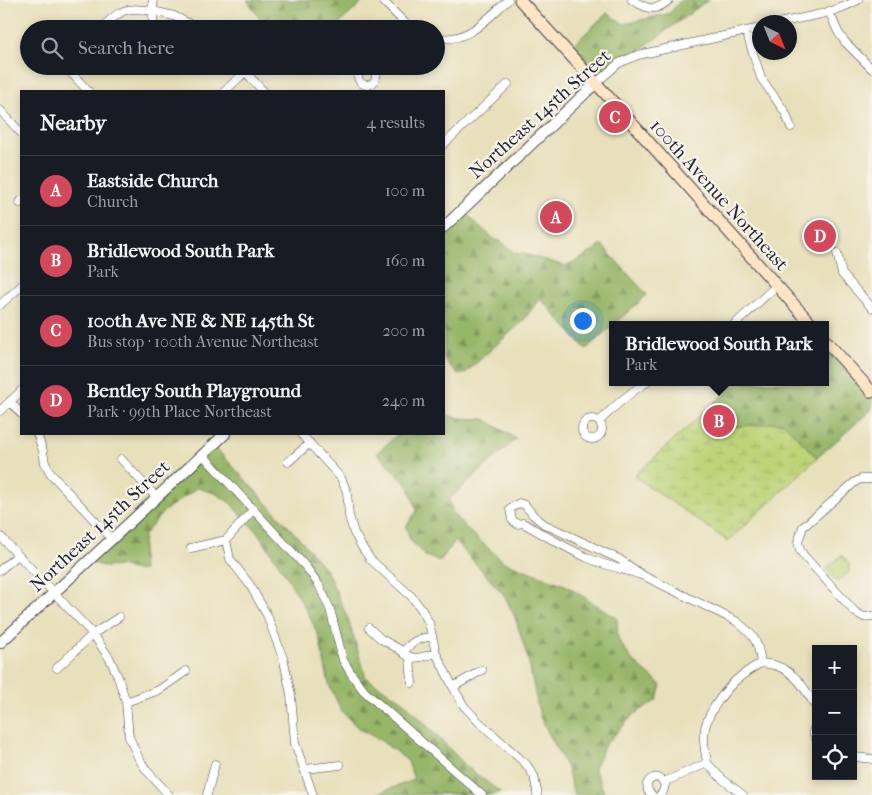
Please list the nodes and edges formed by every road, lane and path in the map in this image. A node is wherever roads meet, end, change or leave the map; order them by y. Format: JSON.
{"nodes":[{"id":1,"x":153,"y":0,"type":"edge"},
{"id":2,"x":508,"y":0,"type":"edge"},
{"id":3,"x":520,"y":0,"type":"edge"},
{"id":4,"x":632,"y":0,"type":"edge"},
{"id":5,"x":669,"y":0,"type":"edge"},
{"id":6,"x":858,"y":0,"type":"edge"},
{"id":7,"x":384,"y":2,"type":"dead end"},
{"id":8,"x":153,"y":11,"type":"junction"},
{"id":9,"x":830,"y":12,"type":"junction"},
{"id":10,"x":797,"y":19,"type":"edge"},
{"id":11,"x":110,"y":20,"type":"edge"},
{"id":12,"x":153,"y":20,"type":"edge"},
{"id":13,"x":182,"y":20,"type":"edge"},
{"id":14,"x":401,"y":20,"type":"edge"},
{"id":15,"x":752,"y":30,"type":"edge"},
{"id":16,"x":746,"y":31,"type":"junction"},
{"id":17,"x":445,"y":39,"type":"edge"},
{"id":18,"x":872,"y":69,"type":"edge"},
{"id":19,"x":73,"y":75,"type":"edge"},
{"id":20,"x":237,"y":75,"type":"edge"},
{"id":21,"x":248,"y":75,"type":"edge"},
{"id":22,"x":596,"y":83,"type":"junction"},
{"id":23,"x":508,"y":84,"type":"dead end"},
{"id":24,"x":87,"y":90,"type":"edge"},
{"id":25,"x":226,"y":90,"type":"edge"},
{"id":26,"x":262,"y":90,"type":"edge"},
{"id":27,"x":0,"y":110,"type":"edge"},
{"id":28,"x":3,"y":119,"type":"edge"},
{"id":29,"x":791,"y":127,"type":"dead end"},
{"id":30,"x":20,"y":132,"type":"edge"},
{"id":31,"x":445,"y":143,"type":"edge"},
{"id":32,"x":445,"y":226,"type":"edge"},
{"id":33,"x":837,"y":253,"type":"dead end"},
{"id":34,"x":776,"y":286,"type":"junction"},
{"id":35,"x":20,"y":287,"type":"edge"},
{"id":36,"x":0,"y":305,"type":"edge"},
{"id":37,"x":872,"y":308,"type":"edge"},
{"id":38,"x":738,"y":321,"type":"edge"},
{"id":39,"x":808,"y":321,"type":"edge"},
{"id":40,"x":829,"y":344,"type":"edge"},
{"id":41,"x":642,"y":386,"type":"edge"},
{"id":42,"x":20,"y":392,"type":"edge"},
{"id":43,"x":872,"y":392,"type":"edge"},
{"id":44,"x":10,"y":401,"type":"junction"},
{"id":45,"x":0,"y":411,"type":"edge"},
{"id":46,"x":20,"y":413,"type":"edge"},
{"id":47,"x":600,"y":422,"type":"dead end"},
{"id":48,"x":37,"y":435,"type":"edge"},
{"id":49,"x":224,"y":435,"type":"edge"},
{"id":50,"x":302,"y":435,"type":"edge"},
{"id":51,"x":310,"y":444,"type":"junction"},
{"id":52,"x":203,"y":455,"type":"junction"},
{"id":53,"x":121,"y":459,"type":"dead end"},
{"id":54,"x":288,"y":462,"type":"dead end"},
{"id":55,"x":870,"y":478,"type":"edge"},
{"id":56,"x":156,"y":496,"type":"junction"},
{"id":57,"x":253,"y":510,"type":"junction"},
{"id":58,"x":0,"y":536,"type":"edge"},
{"id":59,"x":111,"y":538,"type":"junction"},
{"id":60,"x":226,"y":540,"type":"junction"},
{"id":61,"x":191,"y":548,"type":"dead end"},
{"id":62,"x":18,"y":555,"type":"junction"},
{"id":63,"x":0,"y":570,"type":"edge"},
{"id":64,"x":644,"y":576,"type":"junction"},
{"id":65,"x":54,"y":593,"type":"junction"},
{"id":66,"x":872,"y":616,"type":"edge"},
{"id":67,"x":119,"y":617,"type":"dead end"},
{"id":68,"x":369,"y":628,"type":"dead end"},
{"id":69,"x":93,"y":634,"type":"junction"},
{"id":70,"x":432,"y":636,"type":"junction"},
{"id":71,"x":0,"y":643,"type":"edge"},
{"id":72,"x":436,"y":653,"type":"junction"},
{"id":73,"x":408,"y":656,"type":"junction"},
{"id":74,"x":761,"y":663,"type":"junction"},
{"id":75,"x":58,"y":668,"type":"dead end"},
{"id":76,"x":482,"y":670,"type":"dead end"},
{"id":77,"x":186,"y":672,"type":"dead end"},
{"id":78,"x":412,"y":683,"type":"dead end"},
{"id":79,"x":453,"y":687,"type":"junction"},
{"id":80,"x":812,"y":701,"type":"edge"},
{"id":81,"x":126,"y":702,"type":"junction"},
{"id":82,"x":857,"y":757,"type":"edge"},
{"id":83,"x":872,"y":759,"type":"edge"},
{"id":84,"x":706,"y":763,"type":"junction"},
{"id":85,"x":215,"y":764,"type":"dead end"},
{"id":86,"x":340,"y":765,"type":"dead end"},
{"id":87,"x":305,"y":769,"type":"junction"},
{"id":88,"x":664,"y":782,"type":"junction"},
{"id":89,"x":169,"y":795,"type":"edge"},
{"id":90,"x":207,"y":795,"type":"edge"},
{"id":91,"x":313,"y":795,"type":"edge"},
{"id":92,"x":482,"y":795,"type":"edge"},
{"id":93,"x":537,"y":795,"type":"edge"},
{"id":94,"x":652,"y":795,"type":"edge"},
{"id":95,"x":660,"y":795,"type":"edge"},
{"id":96,"x":743,"y":795,"type":"edge"}],
"edges":[{"from":1,"to":8,"type":"street"},
{"from":2,"to":17,"type":"street"},
{"from":3,"to":22,"type":"main road","name":"100th Avenue Northeast"},
{"from":4,"to":5,"type":"street"},
{"from":6,"to":9,"type":"street"},
{"from":7,"to":14,"type":"street"},
{"from":8,"to":11,"type":"street"},
{"from":8,"to":12,"type":"street"},
{"from":8,"to":13,"type":"street"},
{"from":9,"to":10,"type":"street"},
{"from":9,"to":18,"type":"street"},
{"from":15,"to":16,"type":"street","name":"Northeast 145th Street"},
{"from":16,"to":22,"type":"street","name":"Northeast 145th Street"},
{"from":16,"to":29,"type":"street"},
{"from":19,"to":24,"type":"street"},
{"from":20,"to":25,"type":"street"},
{"from":21,"to":26,"type":"street"},
{"from":22,"to":32,"type":"street","name":"Northeast 145th Street"},
{"from":22,"to":34,"type":"main road","name":"100th Avenue Northeast"},
{"from":23,"to":31,"type":"street"},
{"from":27,"to":28,"type":"street"},
{"from":28,"to":30,"type":"street"},
{"from":33,"to":37,"type":"street"},
{"from":34,"to":38,"type":"street"},
{"from":34,"to":39,"type":"main road","name":"100th Avenue Northeast"},
{"from":35,"to":36,"type":"street"},
{"from":40,"to":43,"type":"main road"},
{"from":41,"to":47,"type":"street"},
{"from":42,"to":44,"type":"street"},
{"from":44,"to":45,"type":"street"},
{"from":44,"to":46,"type":"street"},
{"from":48,"to":59,"type":"street"},
{"from":49,"to":52,"type":"street","name":"Northeast 145th Street"},
{"from":50,"to":51,"type":"street"},
{"from":51,"to":54,"type":"street"},
{"from":51,"to":70,"type":"street"},
{"from":52,"to":56,"type":"street","name":"Northeast 145th Street"},
{"from":52,"to":57,"type":"street"},
{"from":53,"to":56,"type":"street"},
{"from":55,"to":66,"type":"street"},
{"from":56,"to":59,"type":"street","name":"Northeast 145th Street"},
{"from":57,"to":60,"type":"street"},
{"from":57,"to":92,"type":"street"},
{"from":58,"to":62,"type":"street"},
{"from":59,"to":65,"type":"street","name":"Northeast 145th Street"},
{"from":60,"to":61,"type":"street"},
{"from":60,"to":87,"type":"street"},
{"from":62,"to":63,"type":"street"},
{"from":62,"to":65,"type":"street"},
{"from":64,"to":64,"type":"street"},
{"from":64,"to":74,"type":"street"},
{"from":65,"to":69,"type":"street"},
{"from":65,"to":71,"type":"street","name":"Northeast 145th Street"},
{"from":67,"to":69,"type":"street"},
{"from":68,"to":73,"type":"street"},
{"from":69,"to":75,"type":"street"},
{"from":69,"to":81,"type":"street"},
{"from":70,"to":72,"type":"street"},
{"from":70,"to":73,"type":"street"},
{"from":72,"to":73,"type":"street"},
{"from":72,"to":79,"type":"street"},
{"from":73,"to":78,"type":"street"},
{"from":74,"to":80,"type":"street"},
{"from":74,"to":84,"type":"street"},
{"from":76,"to":79,"type":"street"},
{"from":77,"to":81,"type":"street"},
{"from":79,"to":93,"type":"street"},
{"from":81,"to":89,"type":"street"},
{"from":82,"to":83,"type":"street"},
{"from":84,"to":88,"type":"street"},
{"from":84,"to":96,"type":"street"},
{"from":85,"to":90,"type":"street"},
{"from":86,"to":87,"type":"street"},
{"from":87,"to":91,"type":"street"},
{"from":88,"to":94,"type":"street"},
{"from":88,"to":95,"type":"street"}]}
